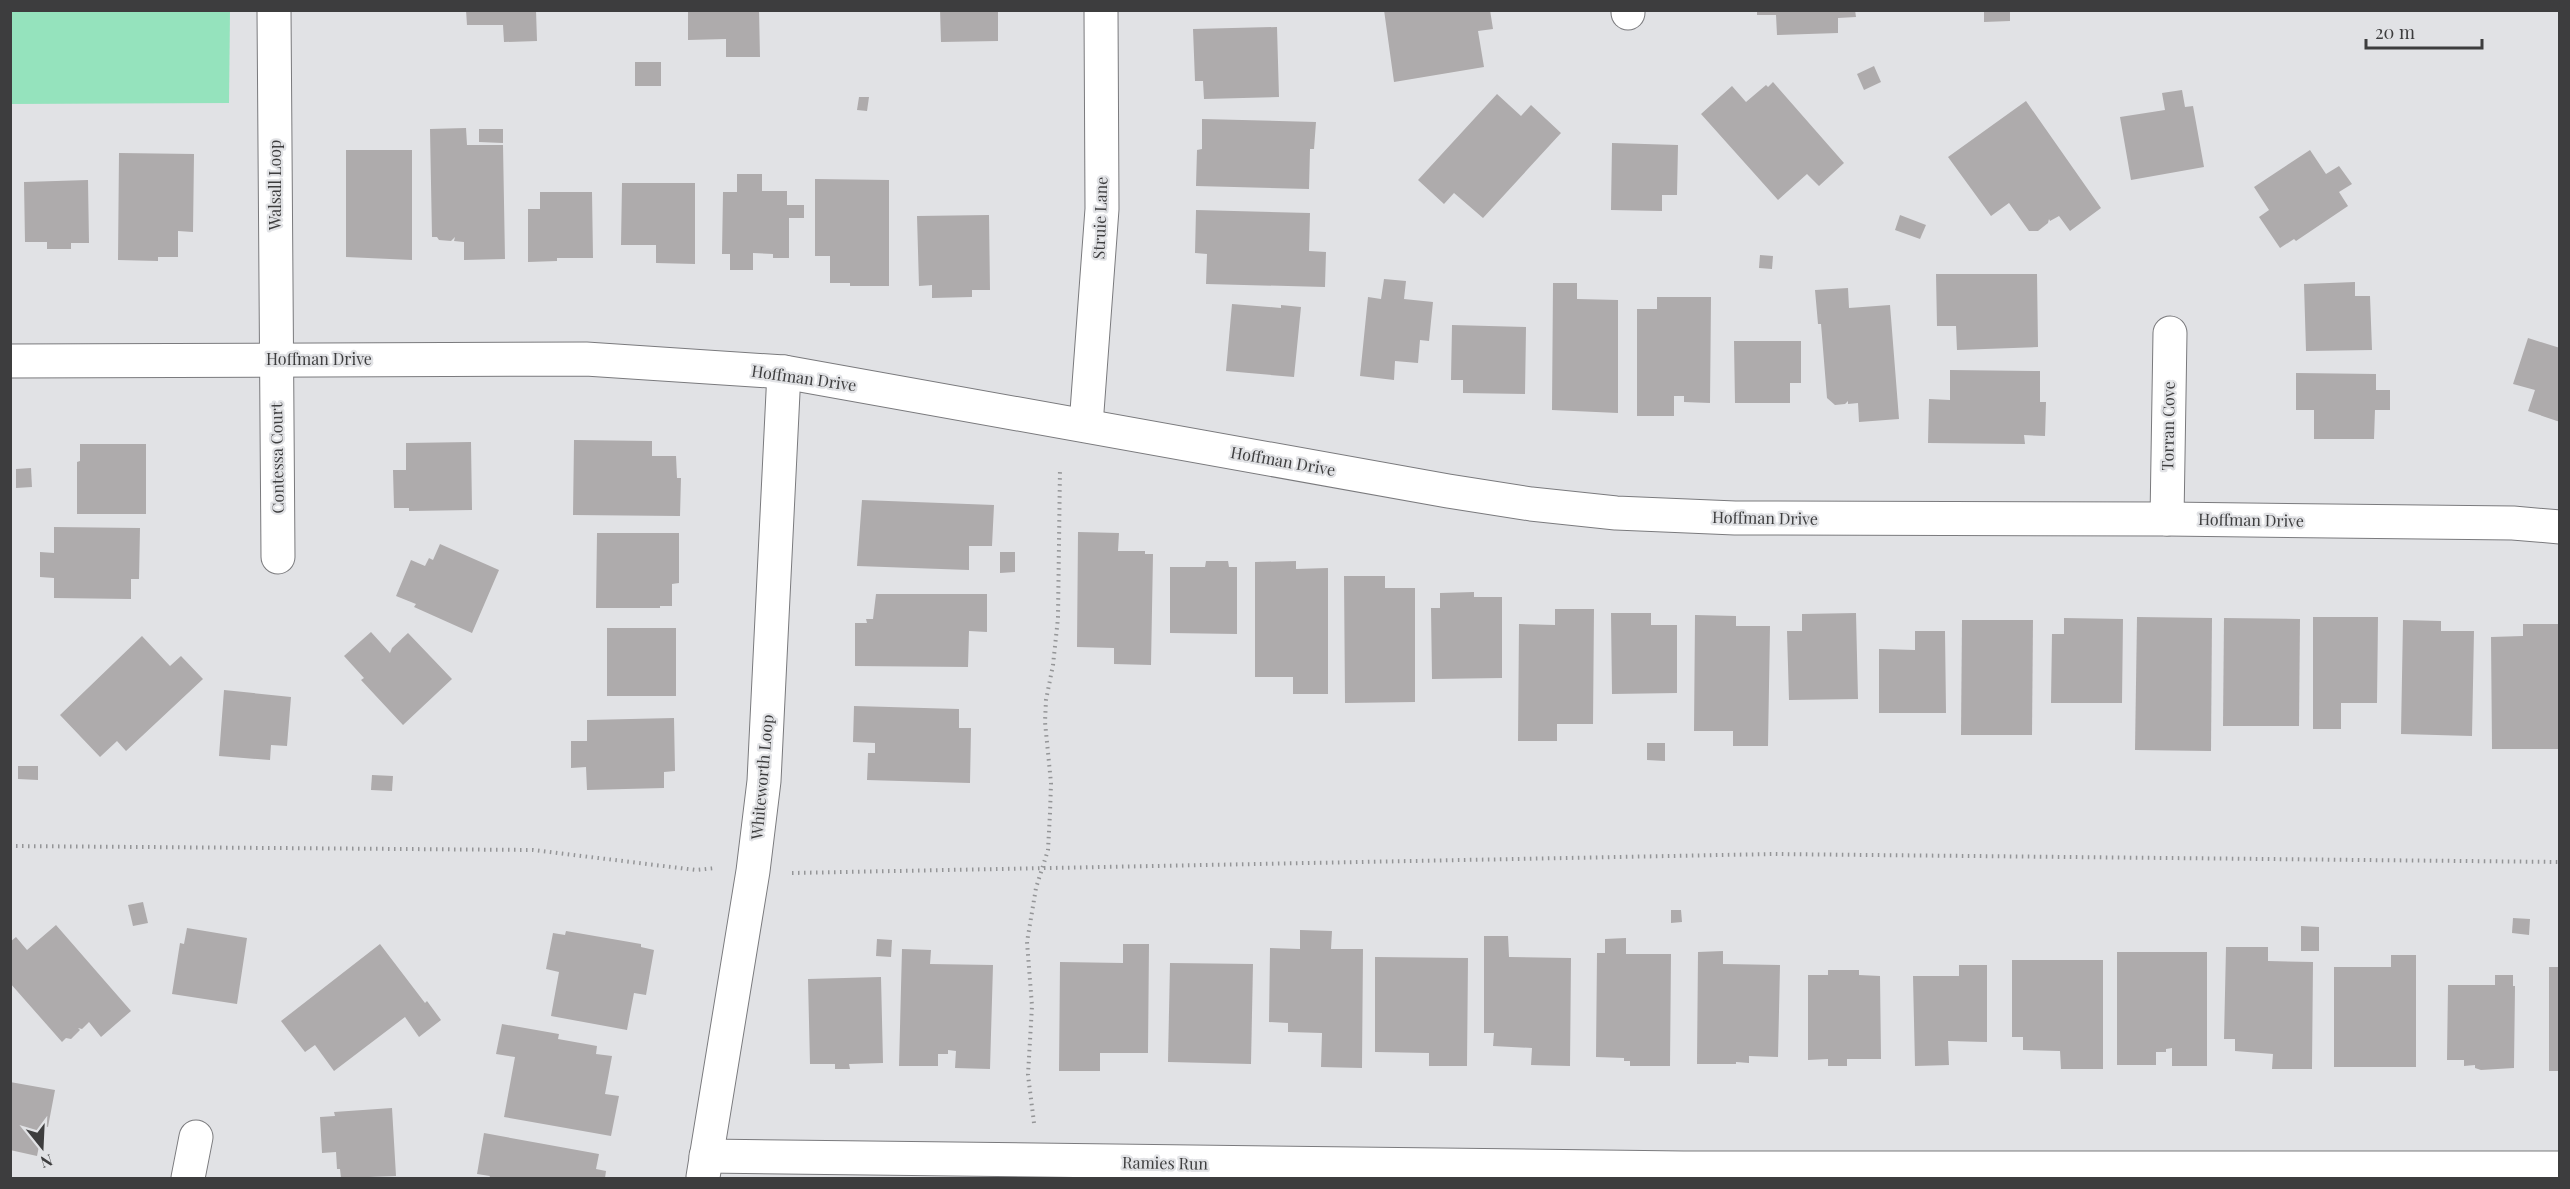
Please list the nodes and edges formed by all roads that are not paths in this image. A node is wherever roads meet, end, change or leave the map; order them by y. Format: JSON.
{"nodes":[{"id":1,"x":274,"y":10,"type":"edge"},
{"id":2,"x":1101,"y":10,"type":"edge"},
{"id":3,"x":2170,"y":333,"type":"dead end"},
{"id":4,"x":276,"y":358,"type":"junction"},
{"id":5,"x":10,"y":361,"type":"edge"},
{"id":6,"x":784,"y":372,"type":"junction"},
{"id":7,"x":1086,"y":425,"type":"junction"},
{"id":8,"x":2167,"y":519,"type":"junction"},
{"id":9,"x":2559,"y":527,"type":"edge"},
{"id":10,"x":278,"y":556,"type":"dead end"},
{"id":11,"x":196,"y":1137,"type":"dead end"},
{"id":12,"x":704,"y":1168,"type":"edge"},
{"id":13,"x":2559,"y":1168,"type":"edge"},
{"id":14,"x":1183,"y":1171,"type":"edge"},
{"id":15,"x":1683,"y":1174,"type":"edge"},
{"id":16,"x":188,"y":1179,"type":"edge"}],
"edges":[{"from":1,"to":4,"type":"street","name":"Walsall Loop"},
{"from":2,"to":7,"type":"street","name":"Struie Lane"},
{"from":3,"to":8,"type":"street","name":"Torran Cove"},
{"from":4,"to":5,"type":"street","name":"Hoffman Drive"},
{"from":4,"to":6,"type":"street","name":"Hoffman Drive"},
{"from":4,"to":10,"type":"street","name":"Contessa Court"},
{"from":6,"to":7,"type":"street","name":"Hoffman Drive"},
{"from":6,"to":12,"type":"street","name":"Whiteworth Loop"},
{"from":7,"to":8,"type":"street","name":"Hoffman Drive"},
{"from":8,"to":9,"type":"street","name":"Hoffman Drive"},
{"from":11,"to":16,"type":"street"},
{"from":12,"to":14,"type":"street","name":"Ramies Run"},
{"from":13,"to":15,"type":"street","name":"Ramies Run"},
{"from":14,"to":15,"type":"street","name":"Ramies Run"}]}
